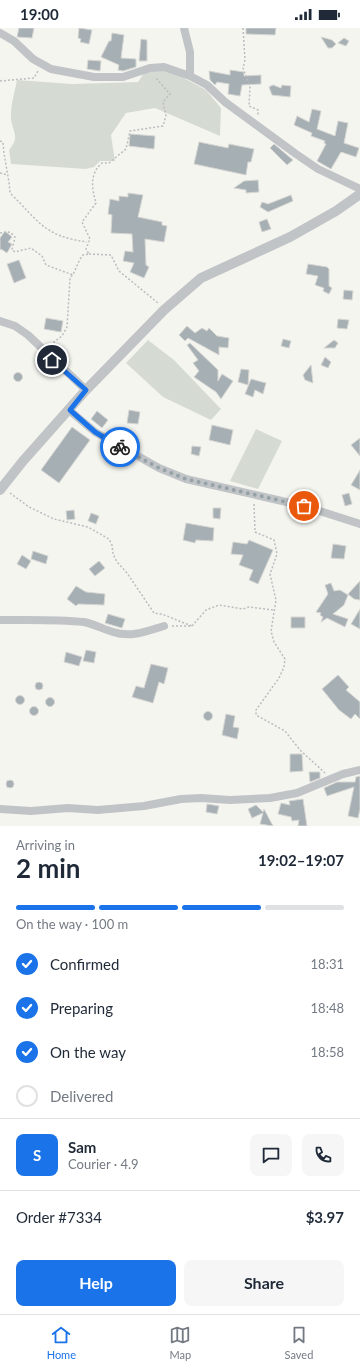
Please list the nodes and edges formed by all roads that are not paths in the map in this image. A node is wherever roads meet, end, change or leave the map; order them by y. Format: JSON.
{"nodes":[{"id":1,"x":184,"y":28,"type":"edge"},
{"id":2,"x":0,"y":33,"type":"edge"},
{"id":3,"x":190,"y":76,"type":"junction"},
{"id":4,"x":360,"y":190,"type":"edge"},
{"id":5,"x":360,"y":194,"type":"edge"},
{"id":6,"x":0,"y":322,"type":"edge"},
{"id":7,"x":86,"y":390,"type":"junction"},
{"id":8,"x":70,"y":410,"type":"junction"},
{"id":9,"x":1,"y":488,"type":"edge"},
{"id":10,"x":360,"y":524,"type":"edge"},
{"id":11,"x":0,"y":620,"type":"edge"},
{"id":12,"x":164,"y":626,"type":"road end"},
{"id":13,"x":360,"y":770,"type":"edge"},
{"id":14,"x":0,"y":808,"type":"edge"}],
"edges":[{"from":1,"to":3,"type":"street"},
{"from":2,"to":3,"type":"street"},
{"from":3,"to":4,"type":"street"},
{"from":5,"to":7,"type":"street"},
{"from":6,"to":7,"type":"street"},
{"from":7,"to":8,"type":"street"},
{"from":8,"to":9,"type":"street"},
{"from":8,"to":10,"type":"street"},
{"from":11,"to":12,"type":"street"},
{"from":13,"to":14,"type":"street"}]}
